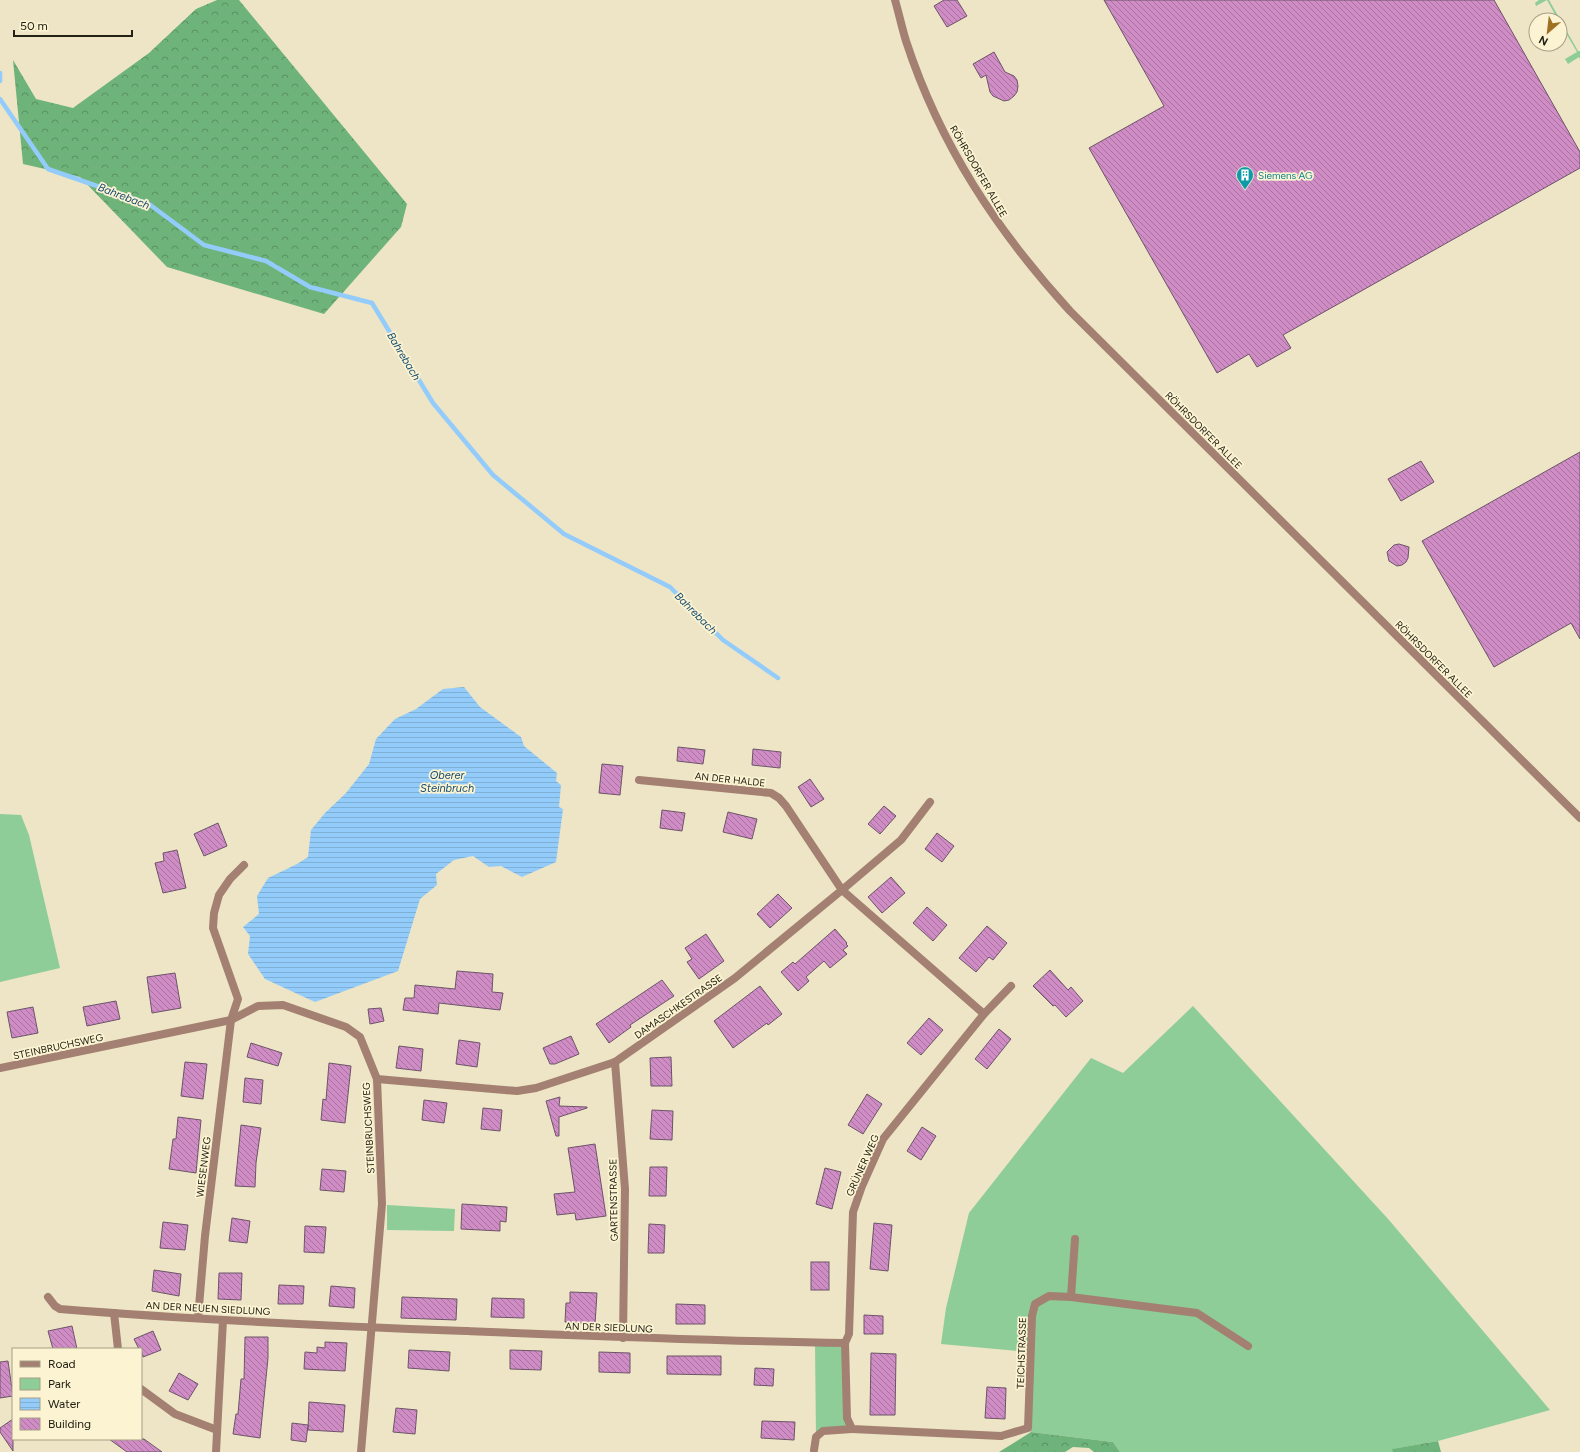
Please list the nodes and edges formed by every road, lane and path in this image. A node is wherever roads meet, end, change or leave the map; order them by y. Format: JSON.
{"nodes":[{"id":1,"x":895,"y":0,"type":"edge"},
{"id":2,"x":638,"y":780,"type":"dead end"},
{"id":3,"x":930,"y":802,"type":"dead end"},
{"id":4,"x":1580,"y":818,"type":"edge"},
{"id":5,"x":244,"y":865,"type":"dead end"},
{"id":6,"x":842,"y":890,"type":"junction"},
{"id":7,"x":1011,"y":986,"type":"dead end"},
{"id":8,"x":984,"y":1014,"type":"junction"},
{"id":9,"x":231,"y":1020,"type":"junction"},
{"id":10,"x":616,"y":1062,"type":"junction"},
{"id":11,"x":0,"y":1068,"type":"edge"},
{"id":12,"x":377,"y":1079,"type":"junction"},
{"id":13,"x":1076,"y":1239,"type":"dead end"},
{"id":14,"x":48,"y":1297,"type":"dead end"},
{"id":15,"x":1071,"y":1297,"type":"junction"},
{"id":16,"x":114,"y":1313,"type":"junction"},
{"id":17,"x":198,"y":1318,"type":"junction"},
{"id":18,"x":223,"y":1320,"type":"junction"},
{"id":19,"x":372,"y":1328,"type":"junction"},
{"id":20,"x":623,"y":1338,"type":"junction"},
{"id":21,"x":845,"y":1343,"type":"junction"},
{"id":22,"x":1248,"y":1346,"type":"dead end"},
{"id":23,"x":118,"y":1348,"type":"edge"},
{"id":24,"x":142,"y":1390,"type":"edge"},
{"id":25,"x":852,"y":1429,"type":"junction"},
{"id":26,"x":217,"y":1430,"type":"junction"},
{"id":27,"x":814,"y":1450,"type":"dead end"},
{"id":28,"x":216,"y":1452,"type":"edge"},
{"id":29,"x":361,"y":1452,"type":"edge"}],
"edges":[{"from":1,"to":4,"type":"street","name":"RÖHRSDORFER ALLEE"},
{"from":2,"to":6,"type":"street","name":"AN DER HALDE"},
{"from":3,"to":6,"type":"street","name":"DAMASCHKESTRASSE"},
{"from":5,"to":9,"type":"street","name":"WIESENWEG"},
{"from":6,"to":8,"type":"street"},
{"from":6,"to":10,"type":"street","name":"DAMASCHKESTRASSE"},
{"from":7,"to":8,"type":"street","name":"GRÜNER WEG"},
{"from":8,"to":21,"type":"street","name":"GRÜNER WEG"},
{"from":9,"to":11,"type":"street","name":"STEINBRUCHSWEG"},
{"from":9,"to":12,"type":"street","name":"STEINBRUCHSWEG"},
{"from":9,"to":17,"type":"street","name":"WIESENWEG"},
{"from":10,"to":12,"type":"street","name":"DAMASCHKESTRASSE"},
{"from":10,"to":20,"type":"street","name":"GARTENSTRASSE"},
{"from":12,"to":19,"type":"street","name":"STEINBRUCHSWEG"},
{"from":13,"to":15,"type":"street"},
{"from":14,"to":16,"type":"street","name":"AN DER NEUEN SIEDLUNG"},
{"from":15,"to":22,"type":"street","name":"TEICHSTRASSE"},
{"from":15,"to":25,"type":"street","name":"TEICHSTRASSE"},
{"from":16,"to":17,"type":"street","name":"AN DER NEUEN SIEDLUNG"},
{"from":16,"to":23,"type":"street"},
{"from":17,"to":18,"type":"street","name":"AN DER NEUEN SIEDLUNG"},
{"from":18,"to":19,"type":"street","name":"AN DER NEUEN SIEDLUNG"},
{"from":18,"to":26,"type":"street"},
{"from":19,"to":20,"type":"street","name":"AN DER SIEDLUNG"},
{"from":19,"to":29,"type":"street","name":"STEINBRUCHSWEG"},
{"from":20,"to":21,"type":"street","name":"AN DER SIEDLUNG"},
{"from":21,"to":25,"type":"street","name":"GRÜNER WEG"},
{"from":24,"to":26,"type":"street"},
{"from":25,"to":27,"type":"street","name":"TEICHSTRASSE"},
{"from":26,"to":28,"type":"street"}]}
